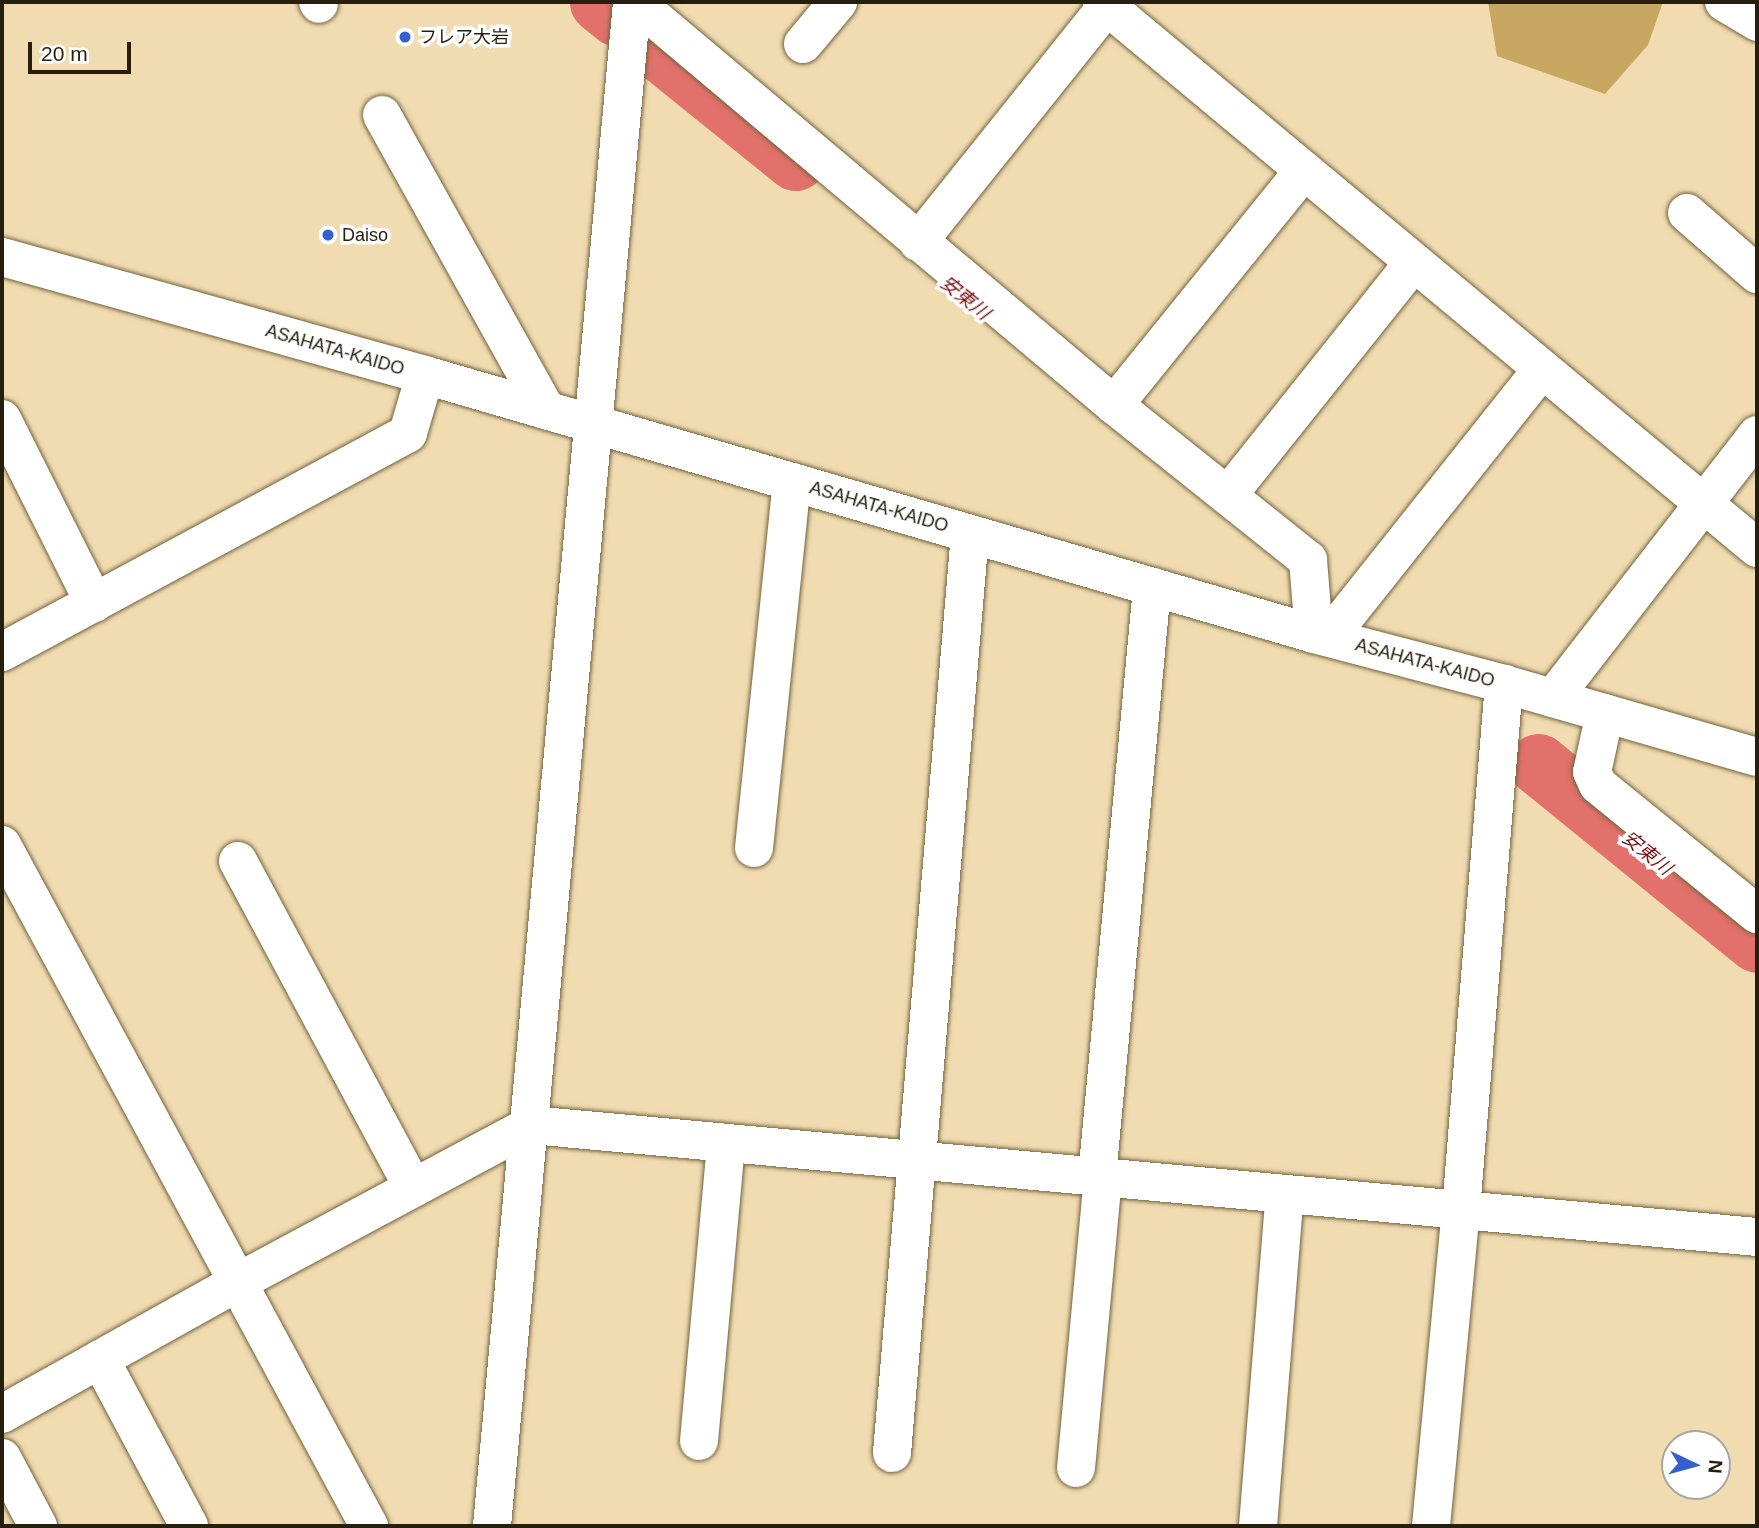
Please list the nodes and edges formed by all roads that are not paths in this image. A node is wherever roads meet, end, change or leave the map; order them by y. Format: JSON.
{"nodes":[{"id":1,"x":634,"y":2,"type":"edge"},
{"id":2,"x":838,"y":2,"type":"edge"},
{"id":3,"x":1724,"y":2,"type":"edge"},
{"id":4,"x":1104,"y":4,"type":"edge"},
{"id":5,"x":1757,"y":22,"type":"edge"},
{"id":6,"x":803,"y":44,"type":"dead end"},
{"id":7,"x":382,"y":115,"type":"dead end"},
{"id":8,"x":1304,"y":170,"type":"junction"},
{"id":9,"x":1687,"y":214,"type":"dead end"},
{"id":10,"x":918,"y":242,"type":"junction"},
{"id":11,"x":2,"y":257,"type":"edge"},
{"id":12,"x":1414,"y":262,"type":"junction"},
{"id":13,"x":1757,"y":274,"type":"edge"},
{"id":14,"x":1542,"y":369,"type":"junction"},
{"id":15,"x":425,"y":375,"type":"junction"},
{"id":16,"x":1115,"y":405,"type":"junction"},
{"id":17,"x":546,"y":410,"type":"junction"},
{"id":18,"x":2,"y":419,"type":"edge"},
{"id":19,"x":592,"y":423,"type":"junction"},
{"id":20,"x":1757,"y":435,"type":"edge"},
{"id":21,"x":792,"y":482,"type":"junction"},
{"id":22,"x":1228,"y":495,"type":"junction"},
{"id":23,"x":1704,"y":503,"type":"junction"},
{"id":24,"x":970,"y":534,"type":"junction"},
{"id":25,"x":1757,"y":548,"type":"edge"},
{"id":26,"x":1152,"y":587,"type":"junction"},
{"id":27,"x":94,"y":603,"type":"junction"},
{"id":28,"x":1321,"y":635,"type":"junction"},
{"id":29,"x":2,"y":652,"type":"edge"},
{"id":30,"x":1504,"y":684,"type":"junction"},
{"id":31,"x":1553,"y":698,"type":"junction"},
{"id":32,"x":1605,"y":713,"type":"junction"},
{"id":33,"x":1757,"y":757,"type":"edge"},
{"id":34,"x":2,"y":845,"type":"edge"},
{"id":35,"x":754,"y":848,"type":"dead end"},
{"id":36,"x":238,"y":861,"type":"dead end"},
{"id":37,"x":1757,"y":914,"type":"edge"},
{"id":38,"x":531,"y":1125,"type":"junction"},
{"id":39,"x":726,"y":1143,"type":"junction"},
{"id":40,"x":917,"y":1161,"type":"junction"},
{"id":41,"x":1100,"y":1177,"type":"junction"},
{"id":42,"x":413,"y":1188,"type":"junction"},
{"id":43,"x":1285,"y":1194,"type":"junction"},
{"id":44,"x":1461,"y":1210,"type":"junction"},
{"id":45,"x":1757,"y":1237,"type":"edge"},
{"id":46,"x":238,"y":1282,"type":"junction"},
{"id":47,"x":100,"y":1359,"type":"junction"},
{"id":48,"x":5,"y":1403,"type":"edge"},
{"id":49,"x":699,"y":1441,"type":"dead end"},
{"id":50,"x":892,"y":1453,"type":"dead end"},
{"id":51,"x":2,"y":1458,"type":"edge"},
{"id":52,"x":1076,"y":1468,"type":"dead end"},
{"id":53,"x":38,"y":1526,"type":"edge"},
{"id":54,"x":189,"y":1526,"type":"edge"},
{"id":55,"x":369,"y":1526,"type":"edge"},
{"id":56,"x":492,"y":1526,"type":"edge"},
{"id":57,"x":1258,"y":1526,"type":"edge"},
{"id":58,"x":1431,"y":1526,"type":"edge"}],
"edges":[{"from":1,"to":10,"type":"street"},
{"from":1,"to":19,"type":"street"},
{"from":2,"to":6,"type":"street"},
{"from":3,"to":5,"type":"street"},
{"from":4,"to":8,"type":"street"},
{"from":4,"to":10,"type":"street"},
{"from":7,"to":17,"type":"street"},
{"from":8,"to":12,"type":"street"},
{"from":8,"to":16,"type":"street"},
{"from":9,"to":13,"type":"street"},
{"from":10,"to":16,"type":"street"},
{"from":11,"to":15,"type":"street","name":"ASAHATA-KAIDO"},
{"from":12,"to":14,"type":"street"},
{"from":12,"to":22,"type":"street"},
{"from":14,"to":23,"type":"street"},
{"from":14,"to":28,"type":"street"},
{"from":15,"to":17,"type":"street","name":"ASAHATA-KAIDO"},
{"from":15,"to":27,"type":"street"},
{"from":16,"to":22,"type":"street"},
{"from":17,"to":19,"type":"street","name":"ASAHATA-KAIDO"},
{"from":18,"to":27,"type":"street"},
{"from":19,"to":21,"type":"street","name":"ASAHATA-KAIDO"},
{"from":19,"to":38,"type":"street"},
{"from":20,"to":23,"type":"street"},
{"from":21,"to":24,"type":"street","name":"ASAHATA-KAIDO"},
{"from":21,"to":35,"type":"street"},
{"from":22,"to":28,"type":"street"},
{"from":23,"to":25,"type":"street"},
{"from":23,"to":31,"type":"street"},
{"from":24,"to":26,"type":"street","name":"ASAHATA-KAIDO"},
{"from":24,"to":40,"type":"street"},
{"from":26,"to":28,"type":"street","name":"ASAHATA-KAIDO"},
{"from":26,"to":41,"type":"street"},
{"from":27,"to":29,"type":"street"},
{"from":28,"to":30,"type":"street","name":"ASAHATA-KAIDO"},
{"from":30,"to":31,"type":"street","name":"ASAHATA-KAIDO"},
{"from":30,"to":44,"type":"street"},
{"from":31,"to":32,"type":"street","name":"ASAHATA-KAIDO"},
{"from":32,"to":33,"type":"street","name":"ASAHATA-KAIDO"},
{"from":32,"to":37,"type":"street"},
{"from":34,"to":46,"type":"street"},
{"from":36,"to":42,"type":"street"},
{"from":38,"to":39,"type":"street"},
{"from":38,"to":42,"type":"street"},
{"from":38,"to":56,"type":"street"},
{"from":39,"to":40,"type":"street"},
{"from":39,"to":49,"type":"street"},
{"from":40,"to":41,"type":"street"},
{"from":40,"to":50,"type":"street"},
{"from":41,"to":43,"type":"street"},
{"from":41,"to":52,"type":"street"},
{"from":42,"to":46,"type":"street"},
{"from":43,"to":44,"type":"street"},
{"from":43,"to":57,"type":"street"},
{"from":44,"to":45,"type":"street"},
{"from":44,"to":58,"type":"street"},
{"from":46,"to":47,"type":"street"},
{"from":46,"to":55,"type":"street"},
{"from":47,"to":48,"type":"street"},
{"from":47,"to":54,"type":"street"},
{"from":51,"to":53,"type":"street"}]}
